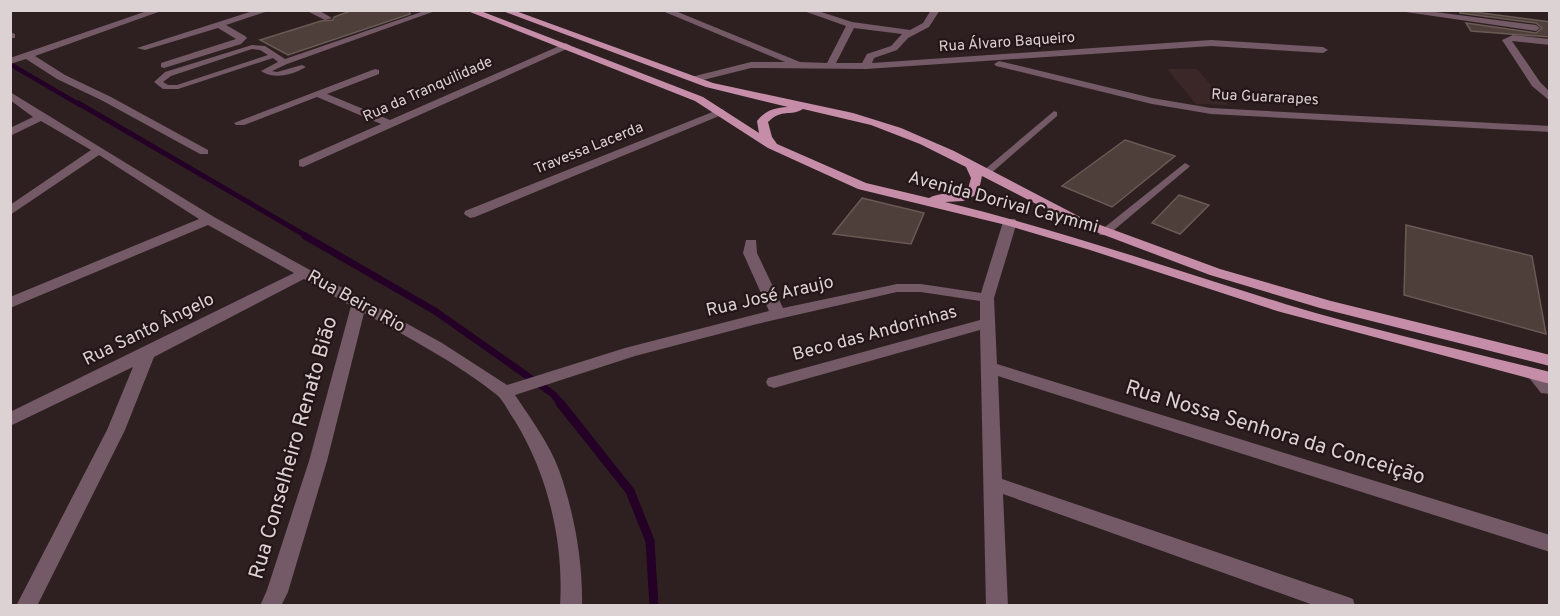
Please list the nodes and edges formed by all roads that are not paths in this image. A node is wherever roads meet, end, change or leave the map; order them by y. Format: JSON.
{"nodes":[{"id":1,"x":160,"y":10,"type":"edge"},
{"id":2,"x":267,"y":10,"type":"edge"},
{"id":3,"x":309,"y":10,"type":"edge"},
{"id":4,"x":469,"y":10,"type":"edge"},
{"id":5,"x":504,"y":10,"type":"edge"},
{"id":6,"x":664,"y":10,"type":"edge"},
{"id":7,"x":805,"y":10,"type":"edge"},
{"id":8,"x":841,"y":10,"type":"edge"},
{"id":9,"x":936,"y":10,"type":"edge"},
{"id":10,"x":1396,"y":10,"type":"edge"},
{"id":11,"x":432,"y":11,"type":"edge"},
{"id":12,"x":328,"y":18,"type":"dead end"},
{"id":13,"x":827,"y":18,"type":"junction"},
{"id":14,"x":219,"y":25,"type":"junction"},
{"id":15,"x":851,"y":25,"type":"junction"},
{"id":16,"x":1536,"y":28,"type":"dead end"},
{"id":17,"x":912,"y":33,"type":"junction"},
{"id":18,"x":1550,"y":42,"type":"edge"},
{"id":19,"x":566,"y":46,"type":"junction"},
{"id":20,"x":142,"y":48,"type":"dead end"},
{"id":21,"x":1323,"y":50,"type":"dead end"},
{"id":22,"x":273,"y":56,"type":"junction"},
{"id":23,"x":27,"y":57,"type":"junction"},
{"id":24,"x":984,"y":60,"type":"junction"},
{"id":25,"x":10,"y":61,"type":"edge"},
{"id":26,"x":284,"y":62,"type":"junction"},
{"id":27,"x":164,"y":65,"type":"dead end"},
{"id":28,"x":803,"y":66,"type":"junction"},
{"id":29,"x":830,"y":66,"type":"junction"},
{"id":30,"x":866,"y":66,"type":"junction"},
{"id":31,"x":302,"y":68,"type":"dead end"},
{"id":32,"x":375,"y":72,"type":"dead end"},
{"id":33,"x":695,"y":80,"type":"junction"},
{"id":34,"x":318,"y":94,"type":"junction"},
{"id":35,"x":10,"y":95,"type":"edge"},
{"id":36,"x":1550,"y":98,"type":"edge"},
{"id":37,"x":822,"y":108,"type":"junction"},
{"id":38,"x":720,"y":112,"type":"junction"},
{"id":39,"x":1054,"y":114,"type":"dead end"},
{"id":40,"x":41,"y":117,"type":"junction"},
{"id":41,"x":240,"y":123,"type":"dead end"},
{"id":42,"x":390,"y":123,"type":"junction"},
{"id":43,"x":1550,"y":129,"type":"edge"},
{"id":44,"x":10,"y":133,"type":"edge"},
{"id":45,"x":772,"y":146,"type":"junction"},
{"id":46,"x":99,"y":150,"type":"junction"},
{"id":47,"x":204,"y":152,"type":"dead end"},
{"id":48,"x":303,"y":163,"type":"dead end"},
{"id":49,"x":971,"y":165,"type":"junction"},
{"id":50,"x":1185,"y":166,"type":"dead end"},
{"id":51,"x":986,"y":173,"type":"junction"},
{"id":52,"x":905,"y":198,"type":"junction"},
{"id":53,"x":10,"y":211,"type":"edge"},
{"id":54,"x":470,"y":214,"type":"dead end"},
{"id":55,"x":209,"y":220,"type":"junction"},
{"id":56,"x":1010,"y":222,"type":"junction"},
{"id":57,"x":1104,"y":233,"type":"junction"},
{"id":58,"x":751,"y":243,"type":"dead end"},
{"id":59,"x":304,"y":274,"type":"junction"},
{"id":60,"x":987,"y":298,"type":"junction"},
{"id":61,"x":10,"y":303,"type":"edge"},
{"id":62,"x":359,"y":303,"type":"junction"},
{"id":63,"x":778,"y":314,"type":"junction"},
{"id":64,"x":987,"y":323,"type":"junction"},
{"id":65,"x":147,"y":354,"type":"junction"},
{"id":66,"x":1550,"y":361,"type":"edge"},
{"id":67,"x":988,"y":367,"type":"junction"},
{"id":68,"x":774,"y":382,"type":"dead end"},
{"id":69,"x":1548,"y":384,"type":"edge"},
{"id":70,"x":513,"y":389,"type":"junction"},
{"id":71,"x":10,"y":420,"type":"edge"},
{"id":72,"x":995,"y":484,"type":"junction"},
{"id":73,"x":1550,"y":544,"type":"edge"},
{"id":74,"x":26,"y":606,"type":"edge"},
{"id":75,"x":270,"y":606,"type":"edge"},
{"id":76,"x":571,"y":606,"type":"edge"},
{"id":77,"x":998,"y":606,"type":"edge"},
{"id":78,"x":1345,"y":606,"type":"edge"}],
"edges":[{"from":1,"to":23,"type":"street"},
{"from":2,"to":14,"type":"street"},
{"from":3,"to":12,"type":"street"},
{"from":4,"to":19,"type":"main road","name":"Avenida Dorival Caymmi"},
{"from":5,"to":33,"type":"main road","name":"Avenida Dorival Caymmi"},
{"from":6,"to":28,"type":"street"},
{"from":7,"to":13,"type":"street"},
{"from":8,"to":13,"type":"street"},
{"from":9,"to":17,"type":"street"},
{"from":10,"to":16,"type":"street"},
{"from":11,"to":26,"type":"lane"},
{"from":13,"to":15,"type":"street"},
{"from":14,"to":20,"type":"street"},
{"from":14,"to":27,"type":"street"},
{"from":15,"to":17,"type":"street"},
{"from":15,"to":29,"type":"street"},
{"from":17,"to":30,"type":"street"},
{"from":18,"to":36,"type":"street"},
{"from":19,"to":38,"type":"main road","name":"Avenida Dorival Caymmi"},
{"from":19,"to":42,"type":"street","name":"Rua da Tranquilidade"},
{"from":21,"to":24,"type":"street","name":"Rua Álvaro Baqueiro"},
{"from":22,"to":22,"type":"lane"},
{"from":22,"to":26,"type":"lane"},
{"from":23,"to":25,"type":"street"},
{"from":23,"to":47,"type":"street"},
{"from":24,"to":30,"type":"street","name":"Rua Álvaro Baqueiro"},
{"from":24,"to":43,"type":"street","name":"Rua Guararapes"},
{"from":26,"to":31,"type":"lane"},
{"from":28,"to":29,"type":"street","name":"Rua Álvaro Baqueiro"},
{"from":28,"to":33,"type":"street","name":"Rua Álvaro Baqueiro"},
{"from":29,"to":30,"type":"street","name":"Rua Álvaro Baqueiro"},
{"from":32,"to":34,"type":"street"},
{"from":33,"to":37,"type":"main road","name":"Avenida Dorival Caymmi"},
{"from":34,"to":41,"type":"street"},
{"from":34,"to":42,"type":"street"},
{"from":35,"to":40,"type":"street","name":"Rua Beira Rio"},
{"from":37,"to":45,"type":"main road"},
{"from":37,"to":49,"type":"main road","name":"Avenida Dorival Caymmi"},
{"from":38,"to":45,"type":"main road","name":"Avenida Dorival Caymmi"},
{"from":38,"to":54,"type":"street","name":"Travessa Lacerda"},
{"from":39,"to":51,"type":"lane"},
{"from":40,"to":44,"type":"street"},
{"from":40,"to":46,"type":"street","name":"Rua Beira Rio"},
{"from":42,"to":48,"type":"street","name":"Rua da Tranquilidade"},
{"from":45,"to":52,"type":"main road","name":"Avenida Dorival Caymmi"},
{"from":46,"to":53,"type":"street"},
{"from":46,"to":55,"type":"street","name":"Rua Beira Rio"},
{"from":49,"to":51,"type":"main road","name":"Avenida Dorival Caymmi"},
{"from":49,"to":52,"type":"main road"},
{"from":50,"to":57,"type":"lane"},
{"from":51,"to":57,"type":"main road","name":"Avenida Dorival Caymmi"},
{"from":52,"to":56,"type":"main road","name":"Avenida Dorival Caymmi"},
{"from":55,"to":59,"type":"street","name":"Rua Beira Rio"},
{"from":55,"to":61,"type":"street"},
{"from":56,"to":60,"type":"street"},
{"from":56,"to":69,"type":"main road","name":"Avenida Dorival Caymmi"},
{"from":57,"to":66,"type":"main road","name":"Avenida Dorival Caymmi"},
{"from":58,"to":63,"type":"street"},
{"from":59,"to":62,"type":"street","name":"Rua Beira Rio"},
{"from":59,"to":65,"type":"street","name":"Rua Santo Ângelo"},
{"from":60,"to":63,"type":"street","name":"Rua José Araujo"},
{"from":60,"to":64,"type":"street"},
{"from":62,"to":70,"type":"street","name":"Rua Beira Rio"},
{"from":62,"to":75,"type":"street","name":"Rua Conselheiro Renato Bião"},
{"from":63,"to":70,"type":"street","name":"Rua José Araujo"},
{"from":64,"to":67,"type":"street"},
{"from":64,"to":68,"type":"street","name":"Beco das Andorinhas"},
{"from":65,"to":71,"type":"street","name":"Rua Santo Ângelo"},
{"from":65,"to":74,"type":"street"},
{"from":67,"to":72,"type":"street"},
{"from":67,"to":73,"type":"street","name":"Rua Nossa Senhora da Conceição"},
{"from":70,"to":76,"type":"street","name":"Rua Beira Rio"},
{"from":72,"to":77,"type":"street"},
{"from":72,"to":78,"type":"street"}]}
